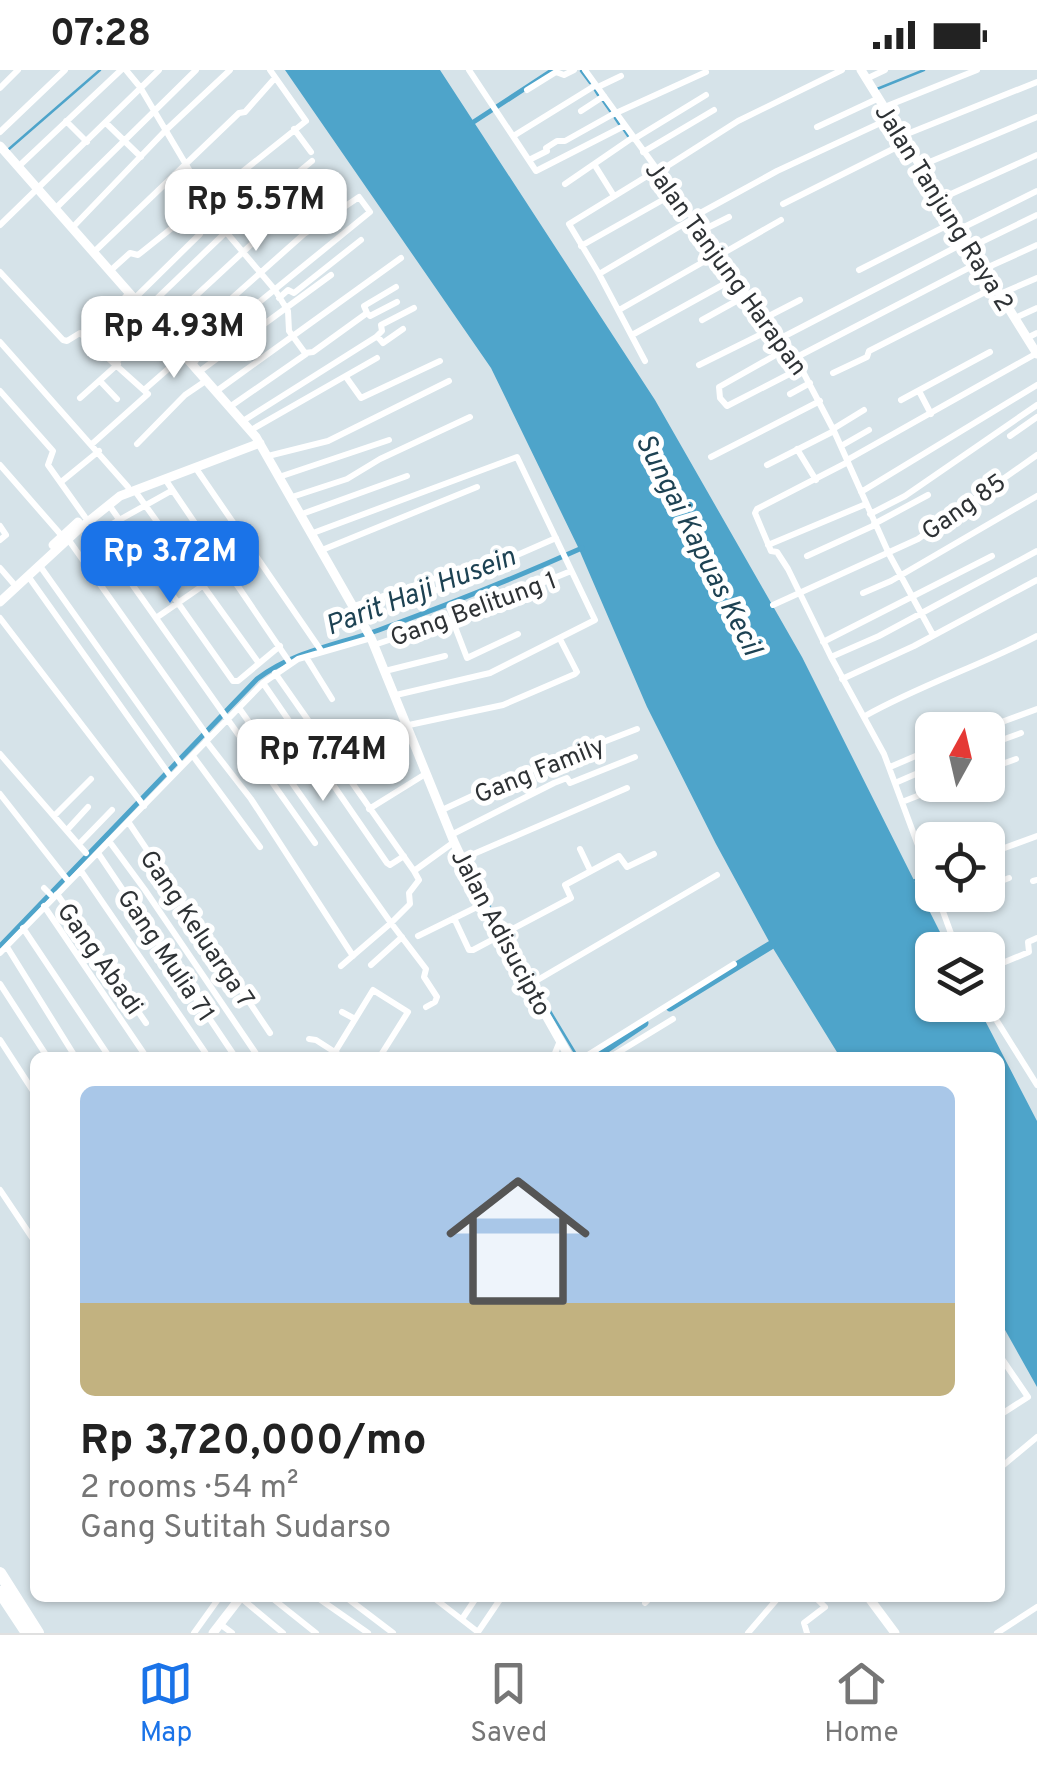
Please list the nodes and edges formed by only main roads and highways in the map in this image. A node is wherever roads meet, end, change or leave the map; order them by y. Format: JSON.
{"nodes":[{"id":1,"x":864,"y":74,"type":"edge"},
{"id":2,"x":1,"y":147,"type":"edge"},
{"id":3,"x":1034,"y":344,"type":"edge"},
{"id":4,"x":256,"y":436,"type":"junction"},
{"id":5,"x":217,"y":456,"type":"junction"},
{"id":6,"x":131,"y":488,"type":"junction"},
{"id":7,"x":86,"y":520,"type":"junction"},
{"id":8,"x":61,"y":541,"type":"junction"},
{"id":9,"x":0,"y":599,"type":"edge"},
{"id":10,"x":567,"y":1052,"type":"edge"},
{"id":11,"x":0,"y":1573,"type":"edge"},
{"id":12,"x":0,"y":1592,"type":"edge"},
{"id":13,"x":237,"y":1602,"type":"edge"},
{"id":14,"x":872,"y":1602,"type":"edge"},
{"id":15,"x":217,"y":1628,"type":"edge"},
{"id":16,"x":27,"y":1633,"type":"edge"},
{"id":17,"x":38,"y":1633,"type":"edge"},
{"id":18,"x":895,"y":1633,"type":"edge"}],
"edges":[{"from":1,"to":3,"type":"main road","name":"Jalan Tanjung Raya 2"},
{"from":2,"to":4,"type":"main road"},
{"from":4,"to":5,"type":"main road"},
{"from":4,"to":10,"type":"main road","name":"Jalan Adisucipto"},
{"from":5,"to":6,"type":"main road"},
{"from":5,"to":6,"type":"main road"},
{"from":6,"to":7,"type":"main road"},
{"from":6,"to":7,"type":"main road"},
{"from":7,"to":8,"type":"main road"},
{"from":8,"to":9,"type":"main road"},
{"from":8,"to":9,"type":"main road"},
{"from":11,"to":17,"type":"highway"},
{"from":12,"to":16,"type":"highway"},
{"from":13,"to":15,"type":"main road"},
{"from":14,"to":18,"type":"main road"}]}
